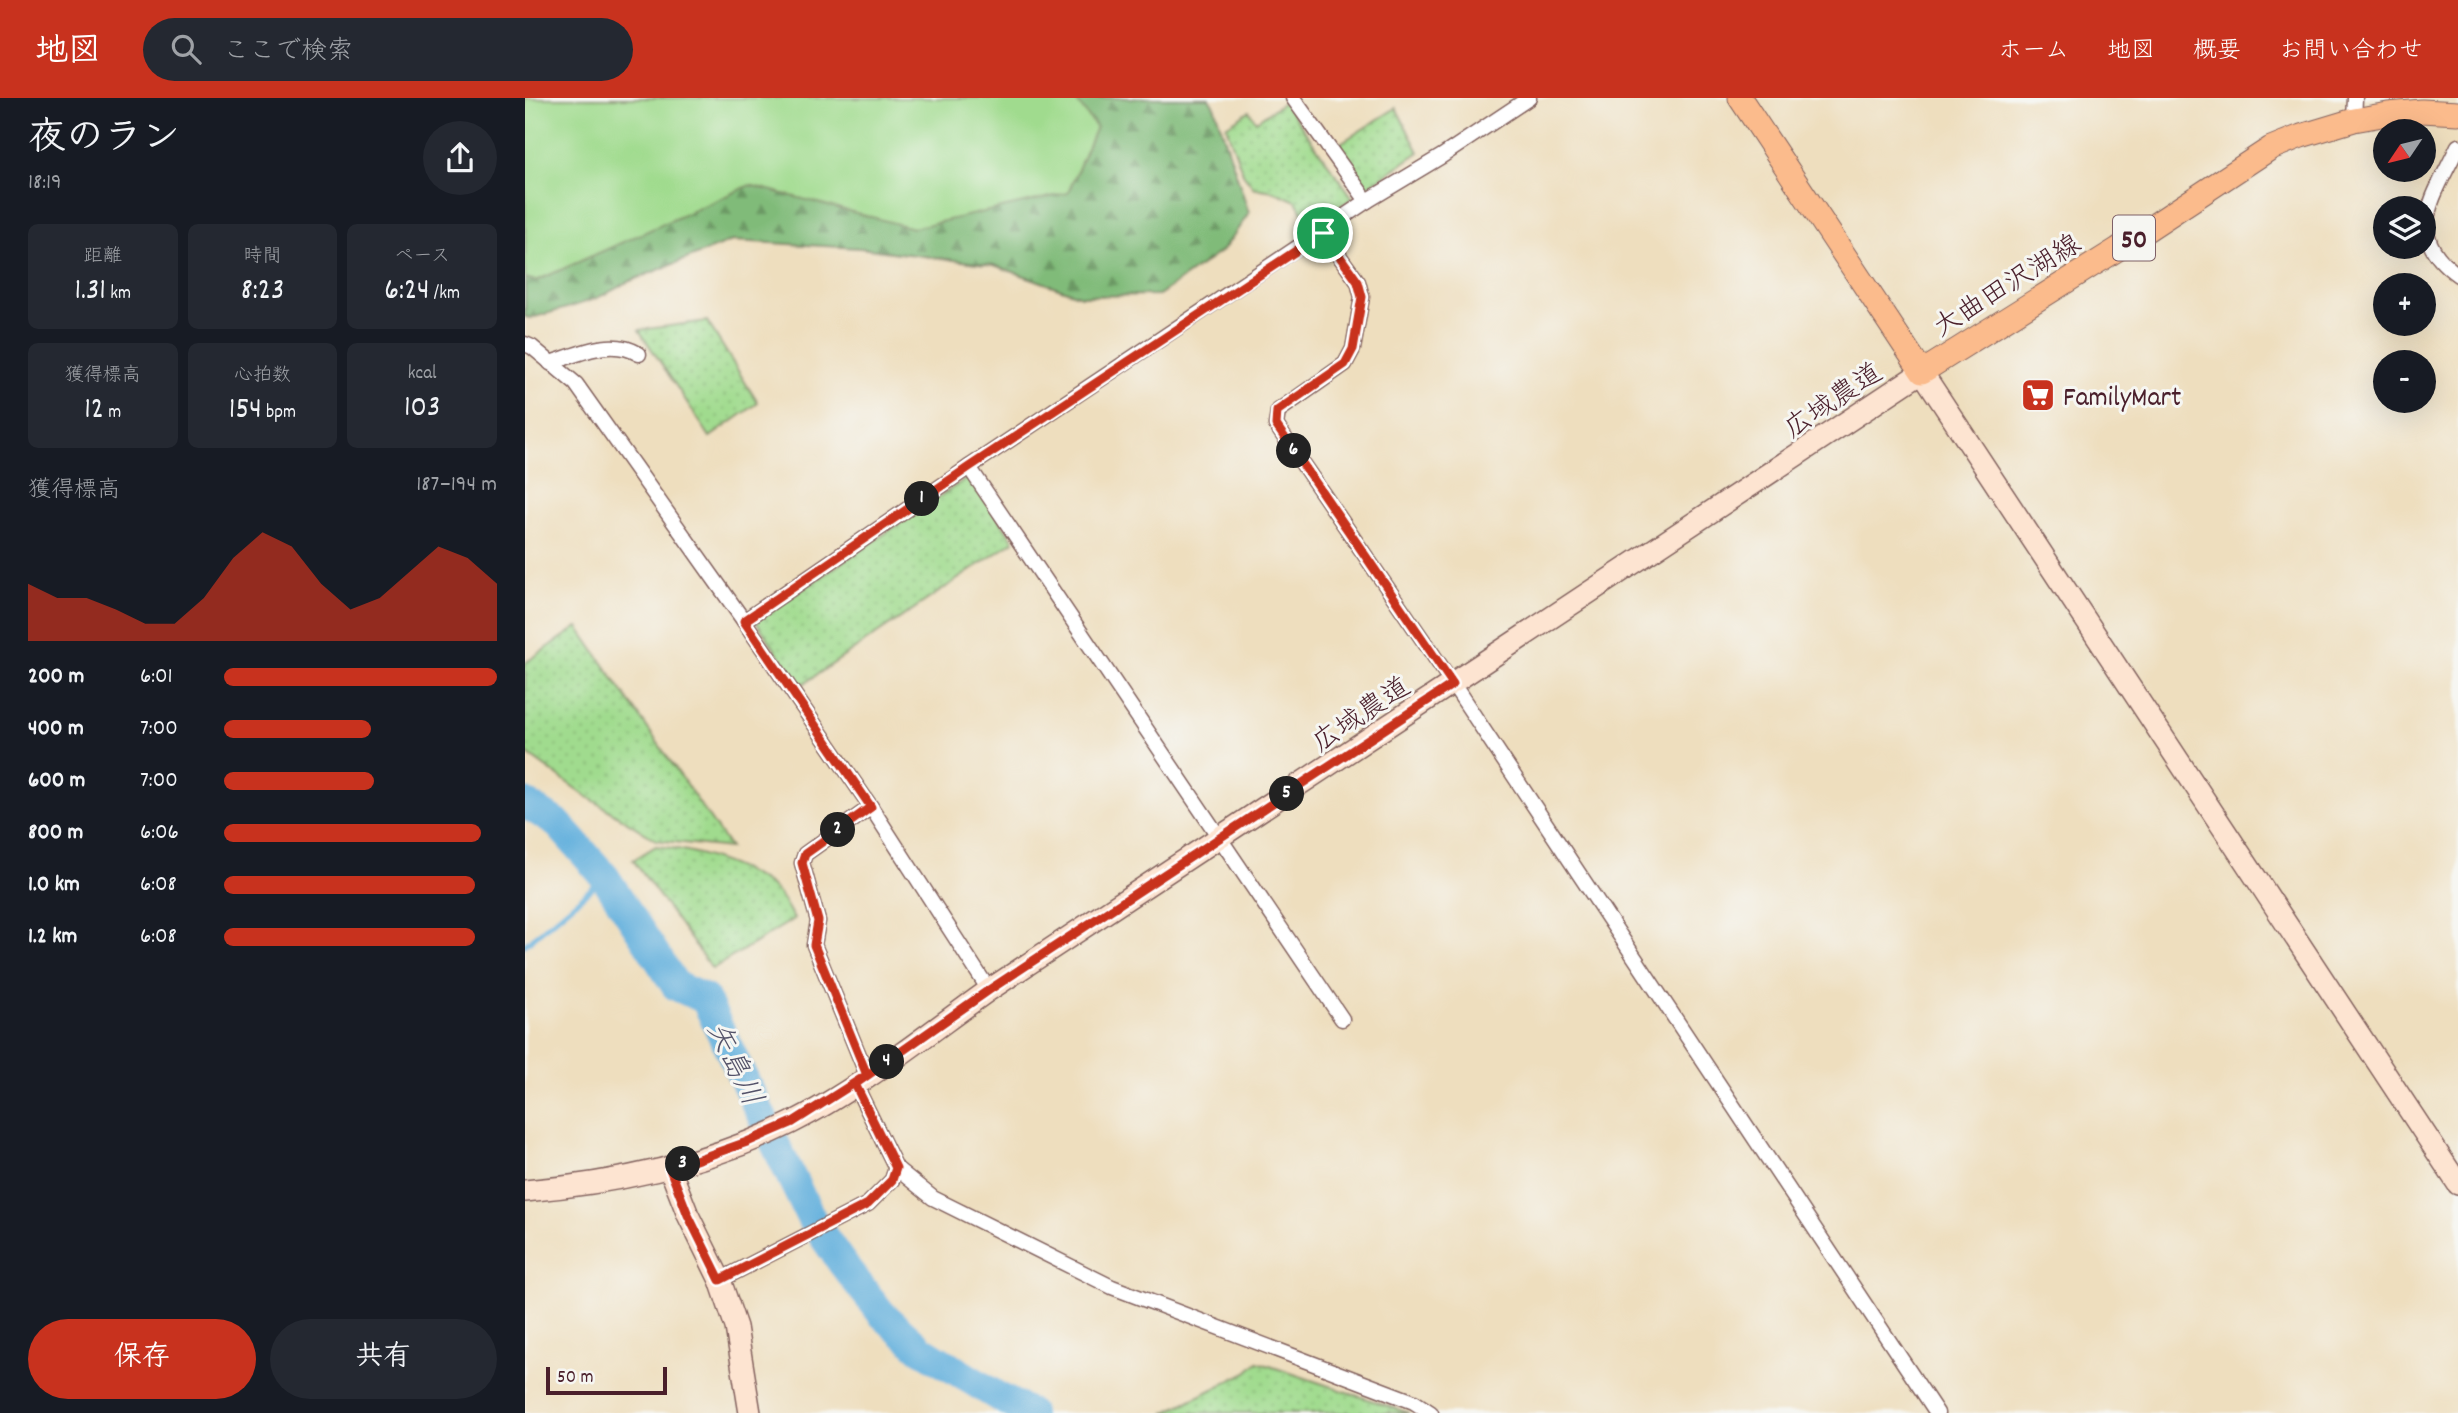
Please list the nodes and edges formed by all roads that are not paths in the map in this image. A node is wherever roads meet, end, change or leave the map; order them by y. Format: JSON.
{"nodes":[{"id":1,"x":1293,"y":98,"type":"edge"},
{"id":2,"x":1529,"y":98,"type":"edge"},
{"id":3,"x":1740,"y":98,"type":"edge"},
{"id":4,"x":2354,"y":109,"type":"edge"},
{"id":5,"x":2458,"y":113,"type":"edge"},
{"id":6,"x":2458,"y":146,"type":"edge"},
{"id":7,"x":1367,"y":201,"type":"junction"},
{"id":8,"x":1323,"y":233,"type":"junction"},
{"id":9,"x":2458,"y":275,"type":"edge"},
{"id":10,"x":525,"y":344,"type":"edge"},
{"id":11,"x":639,"y":354,"type":"dead end"},
{"id":12,"x":550,"y":363,"type":"junction"},
{"id":13,"x":1922,"y":372,"type":"junction"},
{"id":14,"x":969,"y":467,"type":"junction"},
{"id":15,"x":744,"y":621,"type":"junction"},
{"id":16,"x":1453,"y":684,"type":"junction"},
{"id":17,"x":871,"y":807,"type":"junction"},
{"id":18,"x":1221,"y":838,"type":"junction"},
{"id":19,"x":989,"y":990,"type":"junction"},
{"id":20,"x":1342,"y":1019,"type":"dead end"},
{"id":21,"x":861,"y":1080,"type":"junction"},
{"id":22,"x":896,"y":1168,"type":"junction"},
{"id":23,"x":670,"y":1169,"type":"junction"},
{"id":24,"x":2458,"y":1184,"type":"edge"},
{"id":25,"x":525,"y":1191,"type":"edge"},
{"id":26,"x":720,"y":1280,"type":"junction"},
{"id":27,"x":750,"y":1413,"type":"edge"},
{"id":28,"x":1431,"y":1413,"type":"edge"},
{"id":29,"x":1937,"y":1413,"type":"edge"}],
"edges":[{"from":1,"to":7,"type":"street"},
{"from":2,"to":7,"type":"street"},
{"from":3,"to":13,"type":"main road","name":"大曲田沢湖線"},
{"from":4,"to":5,"type":"main road","name":"大曲田沢湖線","number":"50"},
{"from":4,"to":13,"type":"main road","name":"大曲田沢湖線","number":"50"},
{"from":6,"to":9,"type":"street"},
{"from":7,"to":8,"type":"street"},
{"from":8,"to":14,"type":"street"},
{"from":8,"to":16,"type":"street"},
{"from":10,"to":12,"type":"street"},
{"from":11,"to":12,"type":"street"},
{"from":12,"to":15,"type":"street"},
{"from":13,"to":16,"type":"street","name":"広域農道"},
{"from":13,"to":24,"type":"street"},
{"from":14,"to":15,"type":"street"},
{"from":14,"to":18,"type":"street"},
{"from":15,"to":17,"type":"street"},
{"from":16,"to":18,"type":"street","name":"広域農道"},
{"from":16,"to":29,"type":"street"},
{"from":17,"to":19,"type":"street"},
{"from":17,"to":21,"type":"street"},
{"from":18,"to":19,"type":"street","name":"広域農道"},
{"from":18,"to":20,"type":"street"},
{"from":19,"to":21,"type":"street","name":"広域農道"},
{"from":21,"to":22,"type":"street"},
{"from":21,"to":23,"type":"street","name":"広域農道"},
{"from":22,"to":26,"type":"street"},
{"from":22,"to":28,"type":"street"},
{"from":23,"to":25,"type":"street"},
{"from":23,"to":26,"type":"street"},
{"from":26,"to":27,"type":"street"}]}
